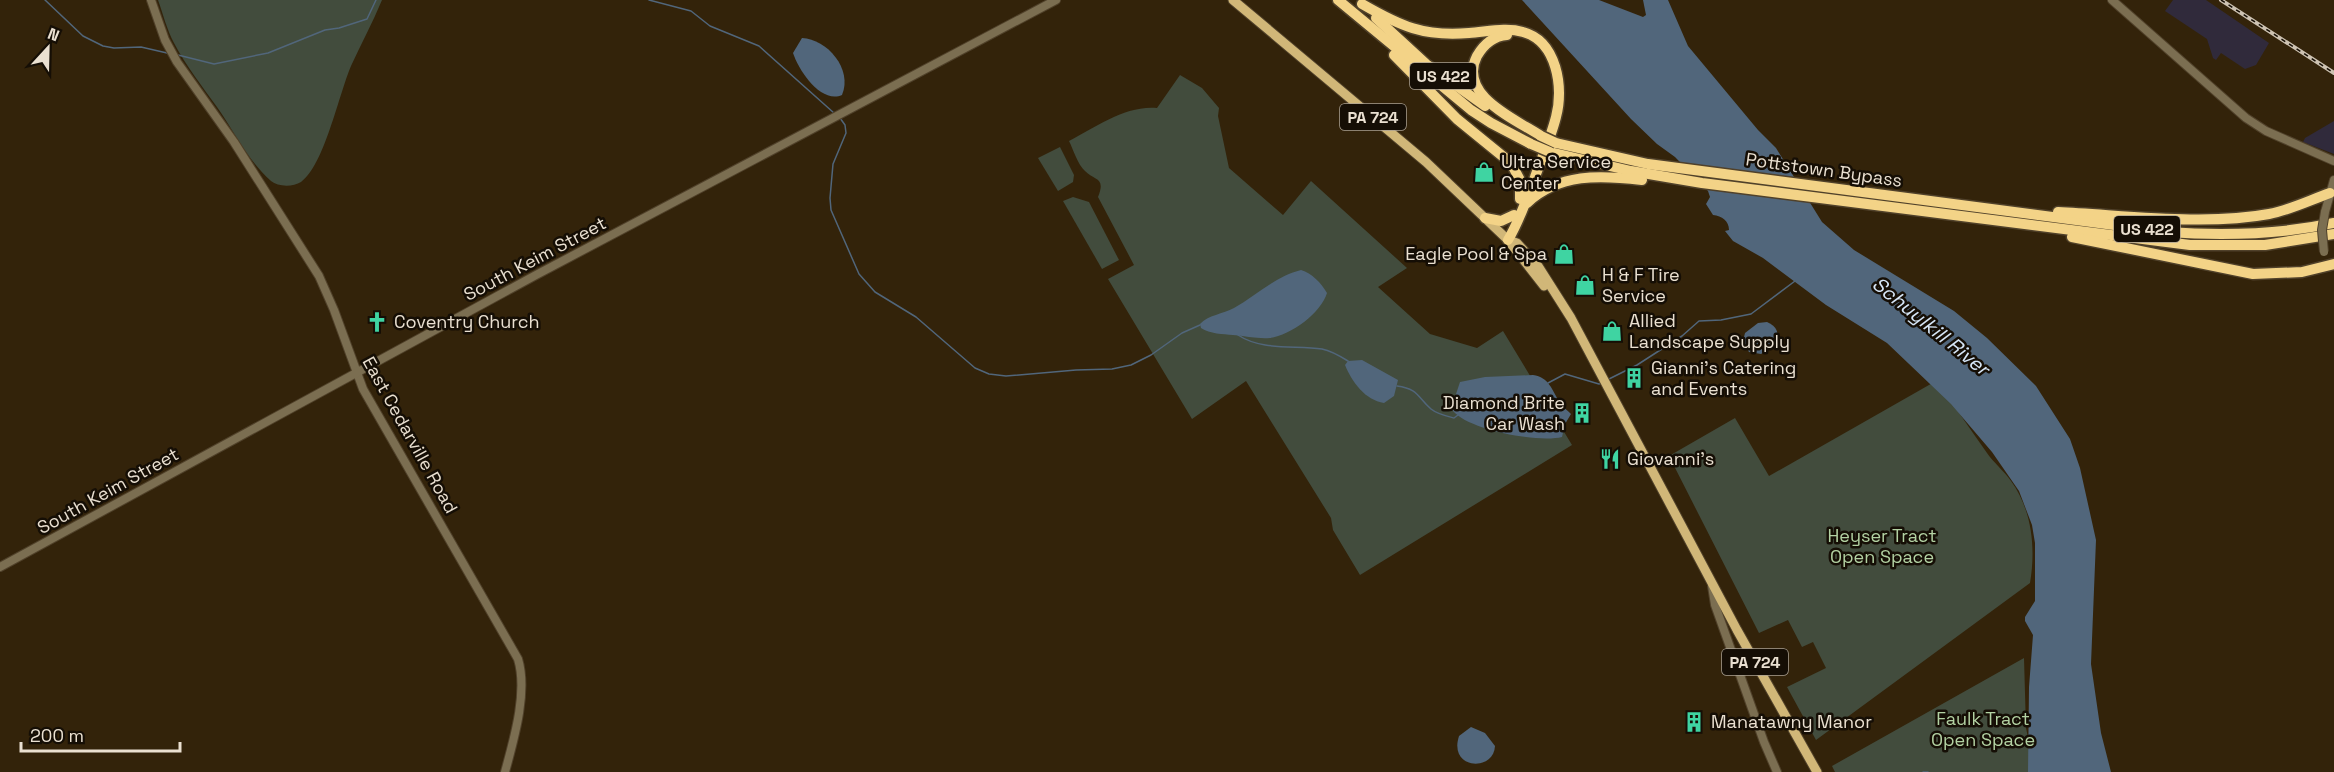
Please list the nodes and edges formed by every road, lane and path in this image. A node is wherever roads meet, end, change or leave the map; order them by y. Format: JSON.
{"nodes":[{"id":1,"x":151,"y":0,"type":"edge"},
{"id":2,"x":1056,"y":0,"type":"edge"},
{"id":3,"x":1233,"y":0,"type":"edge"},
{"id":4,"x":1338,"y":0,"type":"edge"},
{"id":5,"x":2112,"y":0,"type":"edge"},
{"id":6,"x":1359,"y":2,"type":"edge"},
{"id":7,"x":1368,"y":26,"type":"junction"},
{"id":8,"x":1541,"y":136,"type":"junction"},
{"id":9,"x":1553,"y":148,"type":"junction"},
{"id":10,"x":2334,"y":161,"type":"edge"},
{"id":11,"x":1660,"y":179,"type":"junction"},
{"id":12,"x":2334,"y":180,"type":"edge"},
{"id":13,"x":2330,"y":193,"type":"junction"},
{"id":14,"x":1522,"y":203,"type":"junction"},
{"id":15,"x":1961,"y":205,"type":"junction"},
{"id":16,"x":1514,"y":215,"type":"junction"},
{"id":17,"x":1485,"y":218,"type":"junction"},
{"id":18,"x":2016,"y":223,"type":"junction"},
{"id":19,"x":2334,"y":223,"type":"edge"},
{"id":20,"x":2334,"y":234,"type":"edge"},
{"id":21,"x":1508,"y":240,"type":"junction"},
{"id":22,"x":2331,"y":266,"type":"edge"},
{"id":23,"x":356,"y":373,"type":"junction"},
{"id":24,"x":0,"y":567,"type":"edge"},
{"id":25,"x":1710,"y":579,"type":"junction"},
{"id":26,"x":505,"y":772,"type":"edge"},
{"id":27,"x":1777,"y":772,"type":"edge"},
{"id":28,"x":1817,"y":772,"type":"edge"}],
"edges":[{"from":1,"to":23,"type":"street","name":"East Cedarville Road"},
{"from":2,"to":23,"type":"street","name":"South Keim Street"},
{"from":3,"to":17,"type":"main road","number":"PA 724"},
{"from":4,"to":7,"type":"highway","name":"Pottstown Bypass","number":"US 422"},
{"from":5,"to":10,"type":"street"},
{"from":6,"to":8,"type":"highway","name":"Pottstown Bypass","number":"US 422"},
{"from":6,"to":14,"type":"highway"},
{"from":7,"to":9,"type":"highway","name":"Pottstown Bypass","number":"US 422","bridge":true},
{"from":7,"to":14,"type":"highway"},
{"from":8,"to":9,"type":"highway","name":"Pottstown Bypass","number":"US 422","bridge":true},
{"from":8,"to":14,"type":"highway"},
{"from":9,"to":11,"type":"highway","name":"Pottstown Bypass","number":"US 422"},
{"from":9,"to":15,"type":"highway","name":"Pottstown Bypass","number":"US 422"},
{"from":11,"to":14,"type":"highway"},
{"from":11,"to":18,"type":"highway","name":"Pottstown Bypass","number":"US 422"},
{"from":12,"to":13,"type":"street"},
{"from":13,"to":15,"type":"highway"},
{"from":13,"to":22,"type":"street","bridge":true},
{"from":14,"to":16,"type":"highway"},
{"from":14,"to":21,"type":"highway"},
{"from":15,"to":19,"type":"highway","name":"Pottstown Bypass","number":"US 422"},
{"from":16,"to":17,"type":"highway"},
{"from":16,"to":21,"type":"highway"},
{"from":17,"to":21,"type":"main road","number":"PA 724"},
{"from":18,"to":20,"type":"highway","name":"Pottstown Bypass","number":"US 422"},
{"from":18,"to":22,"type":"highway"},
{"from":21,"to":25,"type":"main road","number":"PA 724"},
{"from":23,"to":24,"type":"street","name":"South Keim Street"},
{"from":23,"to":26,"type":"street","name":"East Cedarville Road"},
{"from":25,"to":27,"type":"street"},
{"from":25,"to":28,"type":"main road","number":"PA 724"}]}
